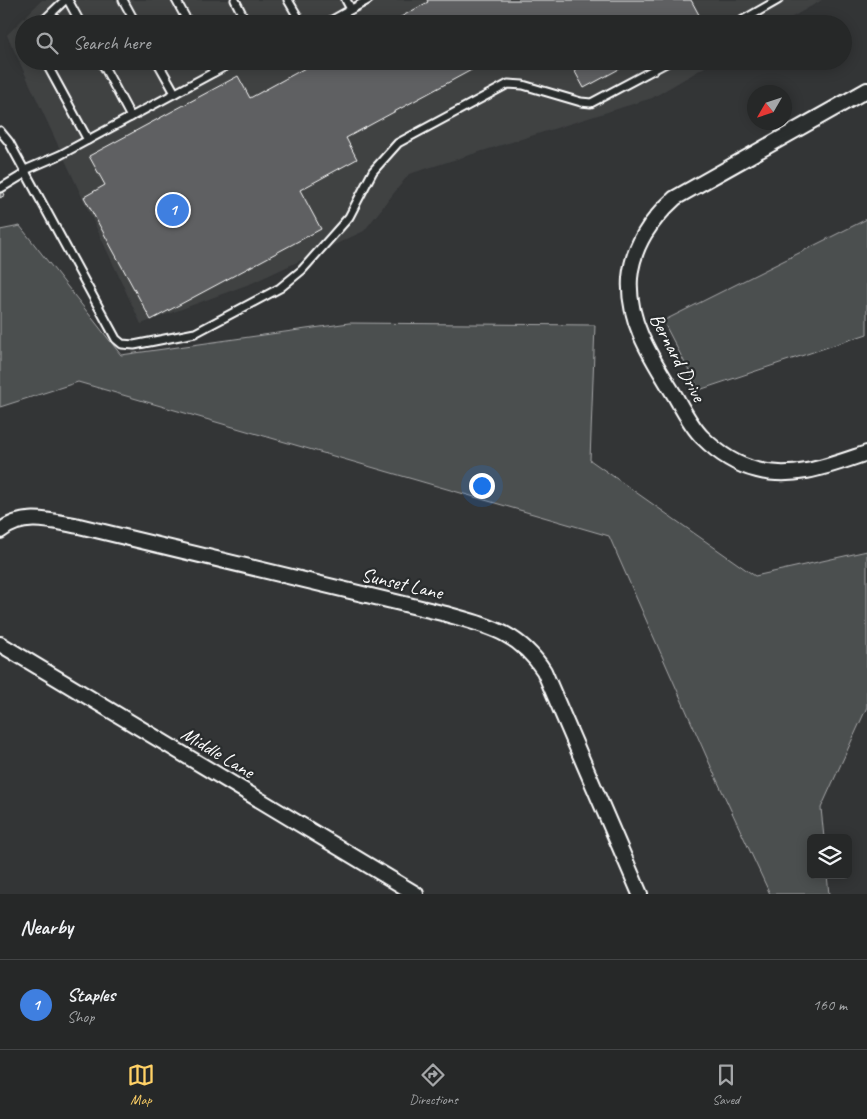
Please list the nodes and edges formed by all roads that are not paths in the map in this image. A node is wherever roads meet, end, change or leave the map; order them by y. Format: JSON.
{"nodes":[{"id":1,"x":67,"y":0,"type":"edge"},
{"id":2,"x":123,"y":0,"type":"edge"},
{"id":3,"x":176,"y":0,"type":"edge"},
{"id":4,"x":235,"y":0,"type":"edge"},
{"id":5,"x":288,"y":0,"type":"edge"},
{"id":6,"x":346,"y":0,"type":"edge"},
{"id":7,"x":368,"y":0,"type":"edge"},
{"id":8,"x":778,"y":0,"type":"edge"},
{"id":9,"x":351,"y":9,"type":"junction"},
{"id":10,"x":50,"y":15,"type":"edge"},
{"id":11,"x":76,"y":15,"type":"edge"},
{"id":12,"x":131,"y":15,"type":"edge"},
{"id":13,"x":184,"y":15,"type":"edge"},
{"id":14,"x":242,"y":15,"type":"edge"},
{"id":15,"x":297,"y":15,"type":"edge"},
{"id":16,"x":341,"y":15,"type":"edge"},
{"id":17,"x":752,"y":15,"type":"edge"},
{"id":18,"x":49,"y":70,"type":"edge"},
{"id":19,"x":106,"y":70,"type":"edge"},
{"id":20,"x":162,"y":70,"type":"edge"},
{"id":21,"x":218,"y":70,"type":"edge"},
{"id":22,"x":653,"y":70,"type":"edge"},
{"id":23,"x":214,"y":72,"type":"joint"},
{"id":24,"x":867,"y":90,"type":"edge"},
{"id":25,"x":175,"y":93,"type":"junction"},
{"id":26,"x":131,"y":117,"type":"junction"},
{"id":27,"x":0,"y":131,"type":"edge"},
{"id":28,"x":88,"y":140,"type":"junction"},
{"id":29,"x":25,"y":172,"type":"junction"},
{"id":30,"x":1,"y":188,"type":"edge"},
{"id":31,"x":867,"y":453,"type":"edge"},
{"id":32,"x":0,"y":531,"type":"edge"},
{"id":33,"x":0,"y":644,"type":"edge"},
{"id":34,"x":416,"y":894,"type":"edge"},
{"id":35,"x":640,"y":894,"type":"edge"}],
"edges":[{"from":1,"to":10,"type":"lane"},
{"from":1,"to":11,"type":"lane"},
{"from":2,"to":12,"type":"lane"},
{"from":3,"to":13,"type":"lane"},
{"from":4,"to":14,"type":"lane"},
{"from":5,"to":15,"type":"lane"},
{"from":6,"to":9,"type":"lane"},
{"from":7,"to":9,"type":"lane"},
{"from":8,"to":17,"type":"lane"},
{"from":9,"to":16,"type":"lane"},
{"from":18,"to":28,"type":"lane"},
{"from":19,"to":26,"type":"lane"},
{"from":20,"to":25,"type":"lane"},
{"from":21,"to":23,"type":"lane"},
{"from":22,"to":29,"type":"lane"},
{"from":23,"to":25,"type":"lane"},
{"from":24,"to":31,"type":"street","name":"Bernard Drive"},
{"from":25,"to":26,"type":"lane"},
{"from":26,"to":28,"type":"lane"},
{"from":27,"to":29,"type":"lane"},
{"from":28,"to":29,"type":"lane"},
{"from":29,"to":30,"type":"lane"},
{"from":32,"to":35,"type":"street","name":"Sunset Lane"},
{"from":33,"to":34,"type":"street","name":"Middle Lane"}]}
